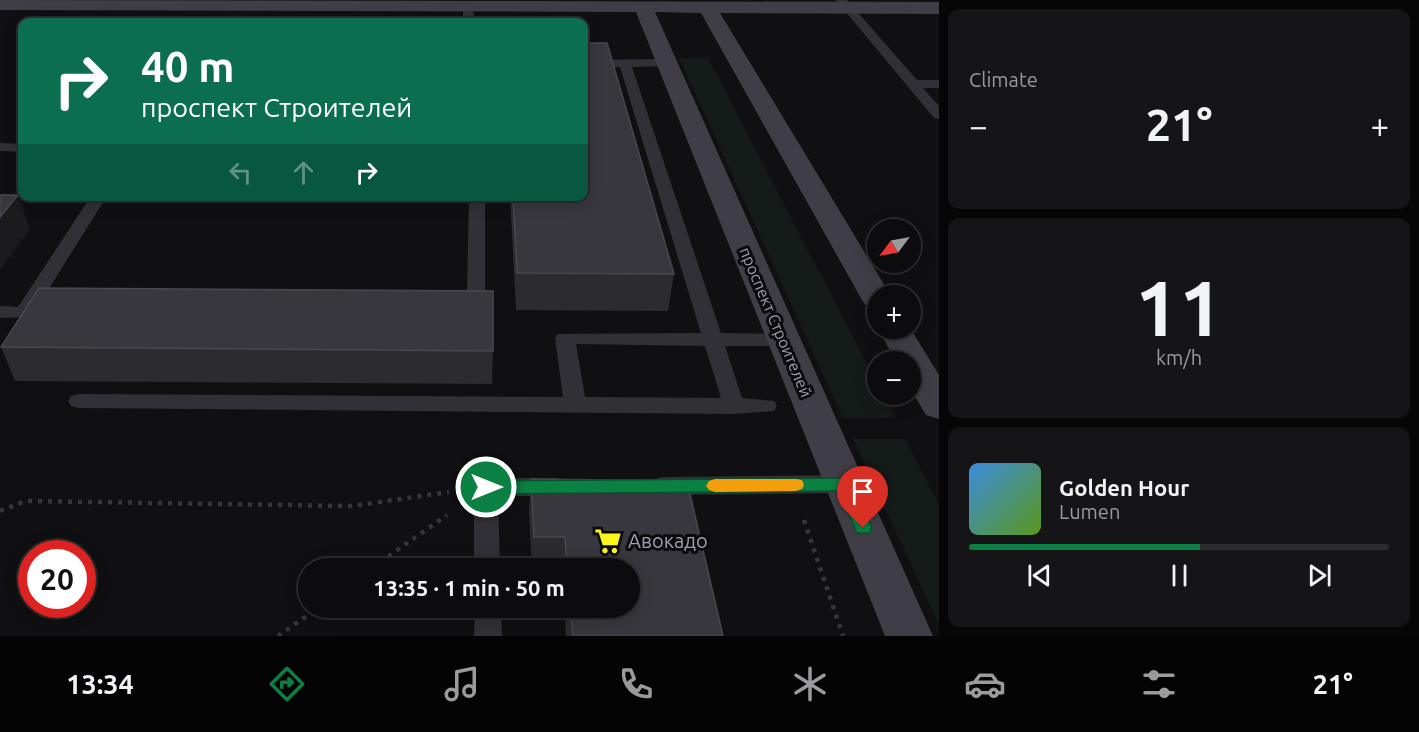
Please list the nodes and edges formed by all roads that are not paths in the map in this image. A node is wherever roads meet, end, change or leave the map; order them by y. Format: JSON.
{"nodes":[{"id":1,"x":0,"y":4,"type":"edge"},
{"id":2,"x":845,"y":4,"type":"edge"},
{"id":3,"x":644,"y":8,"type":"junction"},
{"id":4,"x":708,"y":8,"type":"junction"},
{"id":5,"x":939,"y":8,"type":"edge"},
{"id":6,"x":469,"y":14,"type":"edge"},
{"id":7,"x":668,"y":63,"type":"junction"},
{"id":8,"x":588,"y":64,"type":"edge"},
{"id":9,"x":625,"y":64,"type":"junction"},
{"id":10,"x":913,"y":84,"type":"junction"},
{"id":11,"x":939,"y":84,"type":"edge"},
{"id":12,"x":939,"y":115,"type":"edge"},
{"id":13,"x":0,"y":147,"type":"edge"},
{"id":14,"x":18,"y":148,"type":"edge"},
{"id":15,"x":96,"y":201,"type":"edge"},
{"id":16,"x":477,"y":201,"type":"edge"},
{"id":17,"x":869,"y":285,"type":"edge"},
{"id":18,"x":476,"y":292,"type":"edge"},
{"id":19,"x":0,"y":312,"type":"edge"},
{"id":20,"x":712,"y":339,"type":"junction"},
{"id":21,"x":900,"y":339,"type":"edge"},
{"id":22,"x":784,"y":340,"type":"junction"},
{"id":23,"x":80,"y":401,"type":"dead end"},
{"id":24,"x":575,"y":405,"type":"junction"},
{"id":25,"x":939,"y":405,"type":"edge"},
{"id":26,"x":734,"y":406,"type":"junction"},
{"id":27,"x":766,"y":406,"type":"dead end"},
{"id":28,"x":845,"y":484,"type":"junction"},
{"id":29,"x":639,"y":486,"type":"edge"},
{"id":30,"x":580,"y":487,"type":"edge"},
{"id":31,"x":487,"y":558,"type":"edge"},
{"id":32,"x":488,"y":618,"type":"edge"},
{"id":33,"x":488,"y":636,"type":"edge"},
{"id":34,"x":909,"y":636,"type":"edge"}],
"edges":[{"from":1,"to":6,"type":"street"},
{"from":2,"to":4,"type":"street"},
{"from":2,"to":5,"type":"street"},
{"from":2,"to":10,"type":"lane"},
{"from":3,"to":4,"type":"street"},
{"from":3,"to":6,"type":"street"},
{"from":3,"to":7,"type":"street","name":"проспект Строителей"},
{"from":4,"to":17,"type":"street"},
{"from":7,"to":9,"type":"lane"},
{"from":7,"to":22,"type":"street","name":"проспект Строителей"},
{"from":8,"to":9,"type":"lane"},
{"from":9,"to":20,"type":"lane"},
{"from":10,"to":11,"type":"lane"},
{"from":10,"to":12,"type":"lane"},
{"from":13,"to":14,"type":"lane"},
{"from":15,"to":19,"type":"lane"},
{"from":16,"to":18,"type":"lane"},
{"from":20,"to":22,"type":"lane"},
{"from":20,"to":24,"type":"lane"},
{"from":20,"to":26,"type":"lane"},
{"from":21,"to":25,"type":"street"},
{"from":22,"to":28,"type":"street","name":"проспект Строителей"},
{"from":23,"to":24,"type":"lane"},
{"from":24,"to":26,"type":"lane"},
{"from":26,"to":27,"type":"lane"},
{"from":28,"to":29,"type":"lane"},
{"from":28,"to":34,"type":"street","name":"проспект Строителей"},
{"from":30,"to":31,"type":"lane"},
{"from":32,"to":33,"type":"lane"}]}
